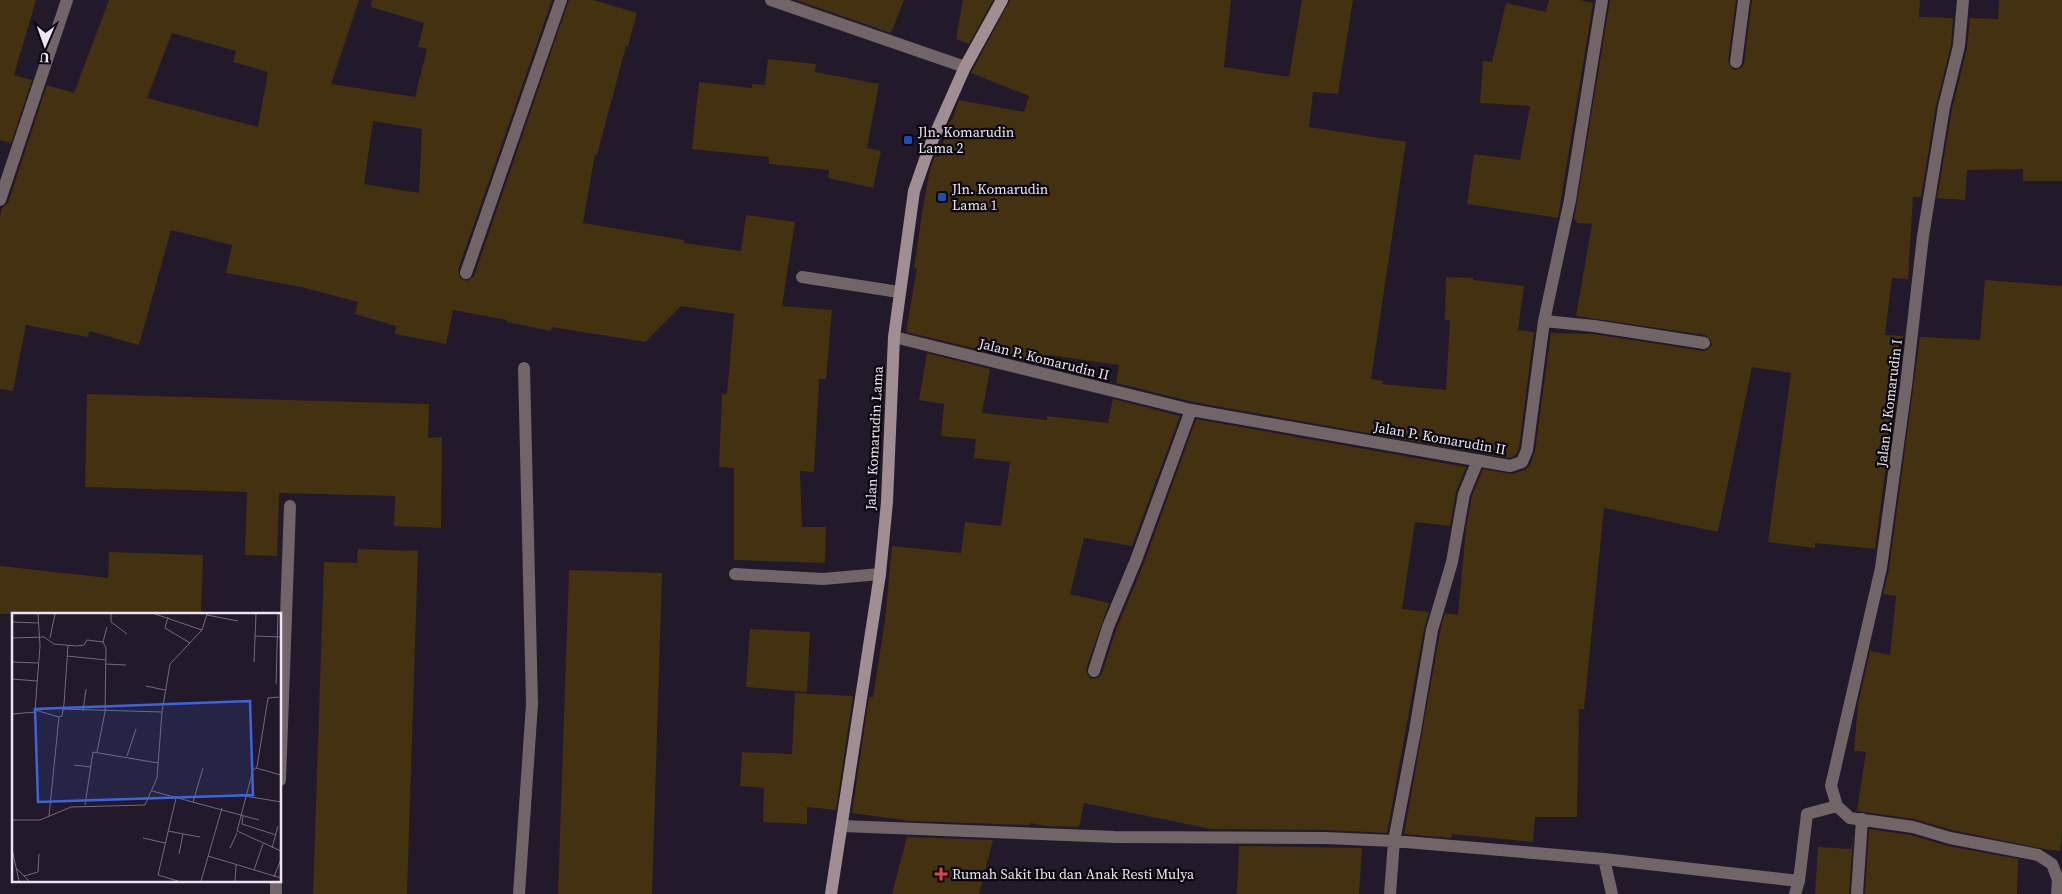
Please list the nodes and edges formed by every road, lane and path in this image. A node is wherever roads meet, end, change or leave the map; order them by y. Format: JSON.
{"nodes":[{"id":1,"x":67,"y":0,"type":"edge"},
{"id":2,"x":561,"y":0,"type":"edge"},
{"id":3,"x":771,"y":0,"type":"edge"},
{"id":4,"x":1002,"y":0,"type":"edge"},
{"id":5,"x":1602,"y":0,"type":"edge"},
{"id":6,"x":1744,"y":0,"type":"edge"},
{"id":7,"x":1963,"y":0,"type":"edge"},
{"id":8,"x":1736,"y":62,"type":"dead end"},
{"id":9,"x":965,"y":67,"type":"junction"},
{"id":10,"x":0,"y":200,"type":"edge"},
{"id":11,"x":466,"y":273,"type":"dead end"},
{"id":12,"x":802,"y":277,"type":"dead end"},
{"id":13,"x":899,"y":292,"type":"junction"},
{"id":14,"x":1544,"y":321,"type":"junction"},
{"id":15,"x":894,"y":337,"type":"junction"},
{"id":16,"x":1704,"y":343,"type":"dead end"},
{"id":17,"x":524,"y":368,"type":"dead end"},
{"id":18,"x":1191,"y":410,"type":"junction"},
{"id":19,"x":1478,"y":460,"type":"junction"},
{"id":20,"x":290,"y":506,"type":"dead end"},
{"id":21,"x":735,"y":574,"type":"dead end"},
{"id":22,"x":880,"y":574,"type":"junction"},
{"id":23,"x":1094,"y":672,"type":"dead end"},
{"id":24,"x":281,"y":753,"type":"edge"},
{"id":25,"x":1837,"y":806,"type":"junction"},
{"id":26,"x":1862,"y":819,"type":"junction"},
{"id":27,"x":842,"y":826,"type":"junction"},
{"id":28,"x":1394,"y":841,"type":"junction"},
{"id":29,"x":1604,"y":860,"type":"junction"},
{"id":30,"x":2057,"y":862,"type":"edge"},
{"id":31,"x":1799,"y":880,"type":"junction"},
{"id":32,"x":519,"y":894,"type":"edge"},
{"id":33,"x":830,"y":894,"type":"edge"},
{"id":34,"x":1390,"y":894,"type":"edge"},
{"id":35,"x":1612,"y":894,"type":"edge"},
{"id":36,"x":1795,"y":894,"type":"edge"},
{"id":37,"x":1857,"y":894,"type":"edge"},
{"id":38,"x":2057,"y":894,"type":"edge"}],
"edges":[{"from":1,"to":10,"type":"street"},
{"from":2,"to":11,"type":"street"},
{"from":3,"to":9,"type":"street"},
{"from":4,"to":9,"type":"street","name":"Jalan Komarudin Lama"},
{"from":5,"to":14,"type":"street","name":"Jalan P. Komarudin II"},
{"from":6,"to":8,"type":"street"},
{"from":7,"to":25,"type":"street","name":"Jalan P. Komarudin I"},
{"from":9,"to":13,"type":"street","name":"Jalan Komarudin Lama"},
{"from":12,"to":13,"type":"street"},
{"from":13,"to":15,"type":"street","name":"Jalan Komarudin Lama"},
{"from":14,"to":16,"type":"street"},
{"from":14,"to":19,"type":"street","name":"Jalan P. Komarudin II"},
{"from":15,"to":18,"type":"street","name":"Jalan P. Komarudin II"},
{"from":15,"to":22,"type":"street","name":"Jalan Komarudin Lama"},
{"from":17,"to":32,"type":"street"},
{"from":18,"to":19,"type":"street","name":"Jalan P. Komarudin II"},
{"from":18,"to":23,"type":"street"},
{"from":19,"to":28,"type":"street"},
{"from":20,"to":24,"type":"street"},
{"from":21,"to":22,"type":"street"},
{"from":22,"to":27,"type":"street","name":"Jalan Komarudin Lama"},
{"from":25,"to":26,"type":"street"},
{"from":25,"to":31,"type":"street"},
{"from":26,"to":30,"type":"street"},
{"from":26,"to":37,"type":"street"},
{"from":27,"to":28,"type":"street"},
{"from":27,"to":33,"type":"street","name":"Jalan Komarudin Lama"},
{"from":28,"to":29,"type":"street"},
{"from":28,"to":34,"type":"street"},
{"from":29,"to":31,"type":"street"},
{"from":29,"to":35,"type":"street"},
{"from":30,"to":38,"type":"street"},
{"from":31,"to":36,"type":"street"}]}
